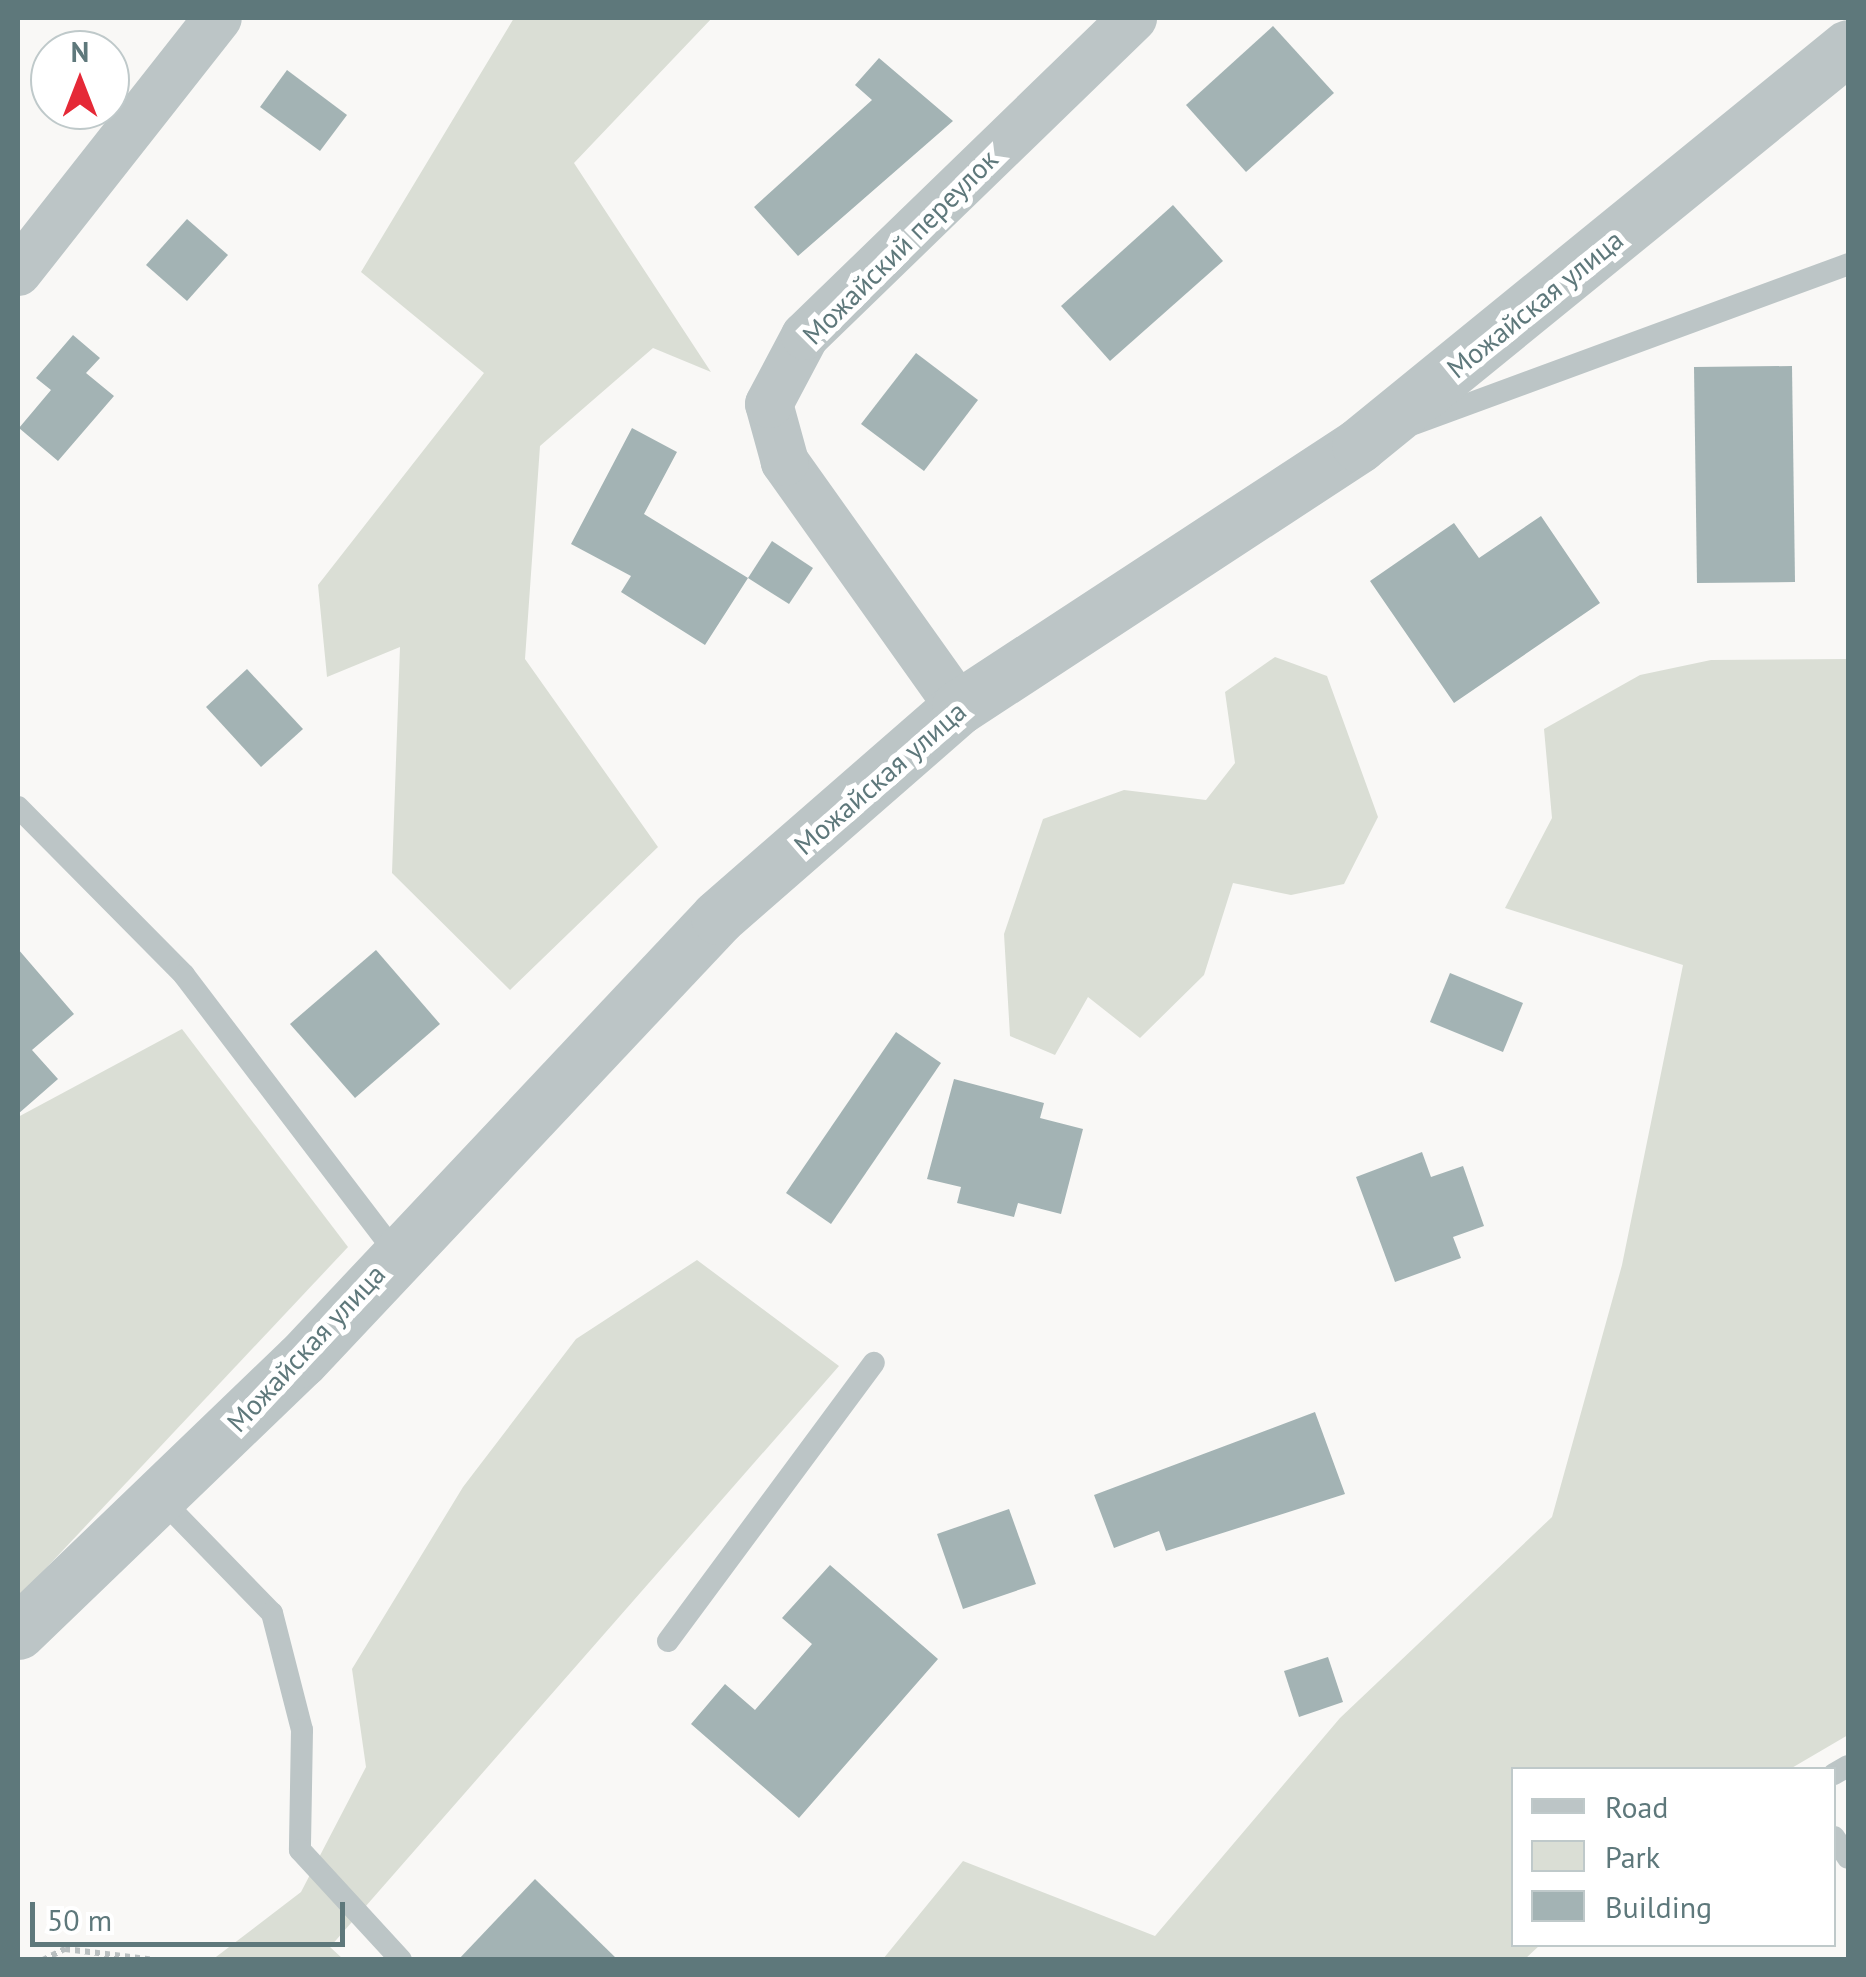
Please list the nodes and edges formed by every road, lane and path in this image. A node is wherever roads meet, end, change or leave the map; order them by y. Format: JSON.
{"nodes":[{"id":1,"x":218,"y":18,"type":"edge"},
{"id":2,"x":1133,"y":18,"type":"edge"},
{"id":3,"x":1848,"y":47,"type":"edge"},
{"id":4,"x":1848,"y":264,"type":"edge"},
{"id":5,"x":18,"y":272,"type":"edge"},
{"id":6,"x":1359,"y":445,"type":"junction"},
{"id":7,"x":959,"y":707,"type":"junction"},
{"id":8,"x":18,"y":808,"type":"edge"},
{"id":9,"x":396,"y":1253,"type":"junction"},
{"id":10,"x":874,"y":1363,"type":"dead end"},
{"id":11,"x":158,"y":1498,"type":"junction"},
{"id":12,"x":18,"y":1632,"type":"edge"},
{"id":13,"x":668,"y":1642,"type":"dead end"},
{"id":14,"x":43,"y":1960,"type":"edge"},
{"id":15,"x":155,"y":1960,"type":"edge"},
{"id":16,"x":400,"y":1960,"type":"edge"}],
"edges":[{"from":1,"to":5,"type":"street"},
{"from":2,"to":7,"type":"street","name":"Можайский переулок"},
{"from":3,"to":6,"type":"street","name":"Можайская улица"},
{"from":4,"to":6,"type":"lane"},
{"from":6,"to":7,"type":"street","name":"Можайская улица"},
{"from":7,"to":9,"type":"street","name":"Можайская улица"},
{"from":8,"to":9,"type":"lane"},
{"from":9,"to":11,"type":"street","name":"Можайская улица"},
{"from":10,"to":13,"type":"lane"},
{"from":11,"to":12,"type":"street","name":"Можайская улица"},
{"from":11,"to":16,"type":"lane"},
{"from":14,"to":15,"type":"path"}]}
